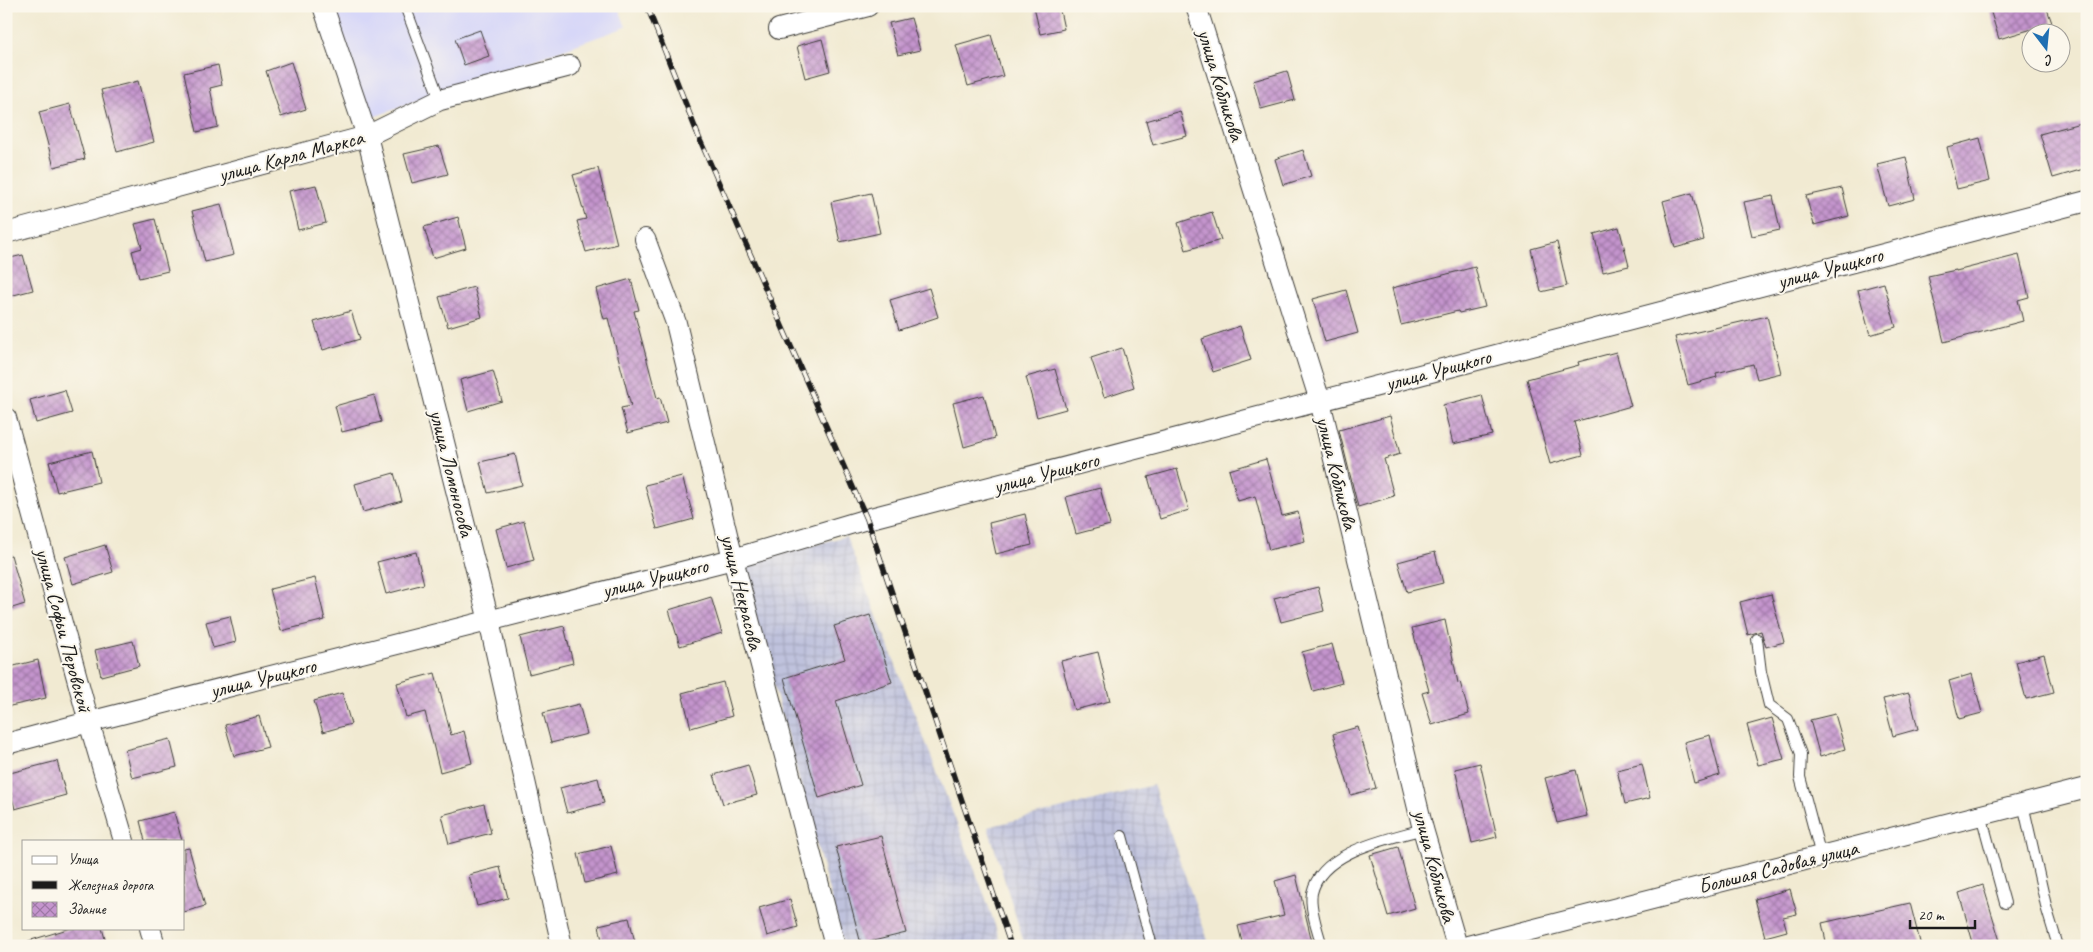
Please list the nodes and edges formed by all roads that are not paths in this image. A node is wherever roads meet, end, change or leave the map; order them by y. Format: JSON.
{"nodes":[{"id":1,"x":323,"y":6,"type":"edge"},
{"id":2,"x":405,"y":6,"type":"edge"},
{"id":3,"x":868,"y":6,"type":"edge"},
{"id":4,"x":1196,"y":6,"type":"edge"},
{"id":5,"x":779,"y":29,"type":"dead end"},
{"id":6,"x":570,"y":66,"type":"dead end"},
{"id":7,"x":440,"y":100,"type":"junction"},
{"id":8,"x":367,"y":136,"type":"junction"},
{"id":9,"x":2087,"y":201,"type":"edge"},
{"id":10,"x":6,"y":232,"type":"edge"},
{"id":11,"x":645,"y":239,"type":"dead end"},
{"id":12,"x":1320,"y":401,"type":"junction"},
{"id":13,"x":6,"y":418,"type":"edge"},
{"id":14,"x":733,"y":558,"type":"junction"},
{"id":15,"x":489,"y":621,"type":"junction"},
{"id":16,"x":1757,"y":640,"type":"dead end"},
{"id":17,"x":89,"y":722,"type":"junction"},
{"id":18,"x":6,"y":744,"type":"edge"},
{"id":19,"x":2087,"y":788,"type":"edge"},
{"id":20,"x":2023,"y":804,"type":"junction"},
{"id":21,"x":1981,"y":815,"type":"junction"},
{"id":22,"x":1424,"y":828,"type":"junction"},
{"id":23,"x":1122,"y":836,"type":"dead end"},
{"id":24,"x":124,"y":840,"type":"edge"},
{"id":25,"x":1821,"y":856,"type":"junction"},
{"id":26,"x":2005,"y":904,"type":"dead end"},
{"id":27,"x":151,"y":930,"type":"edge"},
{"id":28,"x":155,"y":946,"type":"edge"},
{"id":29,"x":562,"y":946,"type":"edge"},
{"id":30,"x":835,"y":946,"type":"edge"},
{"id":31,"x":1152,"y":946,"type":"edge"},
{"id":32,"x":1322,"y":946,"type":"edge"},
{"id":33,"x":1457,"y":946,"type":"edge"},
{"id":34,"x":1468,"y":946,"type":"edge"},
{"id":35,"x":2058,"y":946,"type":"edge"}],
"edges":[{"from":1,"to":8,"type":"street","name":"улица Ломоносова"},
{"from":2,"to":7,"type":"lane"},
{"from":3,"to":5,"type":"street"},
{"from":4,"to":12,"type":"street","name":"улица Кобликова"},
{"from":6,"to":7,"type":"street","name":"улица Карла Маркса"},
{"from":7,"to":8,"type":"street","name":"улица Карла Маркса"},
{"from":8,"to":10,"type":"street","name":"улица Карла Маркса"},
{"from":8,"to":15,"type":"street","name":"улица Ломоносова"},
{"from":9,"to":12,"type":"street","name":"улица Урицкого"},
{"from":11,"to":14,"type":"street","name":"улица Некрасова"},
{"from":12,"to":14,"type":"street","name":"улица Урицкого"},
{"from":12,"to":22,"type":"street","name":"улица Кобликова"},
{"from":13,"to":17,"type":"street","name":"улица Софьи Перовской"},
{"from":14,"to":15,"type":"street","name":"улица Урицкого"},
{"from":14,"to":30,"type":"street","name":"улица Некрасова"},
{"from":15,"to":17,"type":"street","name":"улица Урицкого"},
{"from":15,"to":29,"type":"street","name":"улица Ломоносова"},
{"from":16,"to":25,"type":"lane"},
{"from":17,"to":18,"type":"street","name":"улица Урицкого"},
{"from":17,"to":24,"type":"street","name":"улица Софьи Перовской"},
{"from":19,"to":20,"type":"street","name":"Большая Садовая улица"},
{"from":20,"to":21,"type":"street","name":"Большая Садовая улица"},
{"from":20,"to":35,"type":"lane"},
{"from":21,"to":25,"type":"street","name":"Большая Садовая улица"},
{"from":21,"to":26,"type":"lane"},
{"from":22,"to":32,"type":"lane"},
{"from":22,"to":33,"type":"street","name":"улица Кобликова"},
{"from":23,"to":31,"type":"lane"},
{"from":25,"to":34,"type":"street","name":"Большая Садовая улица"},
{"from":27,"to":28,"type":"street"}]}
